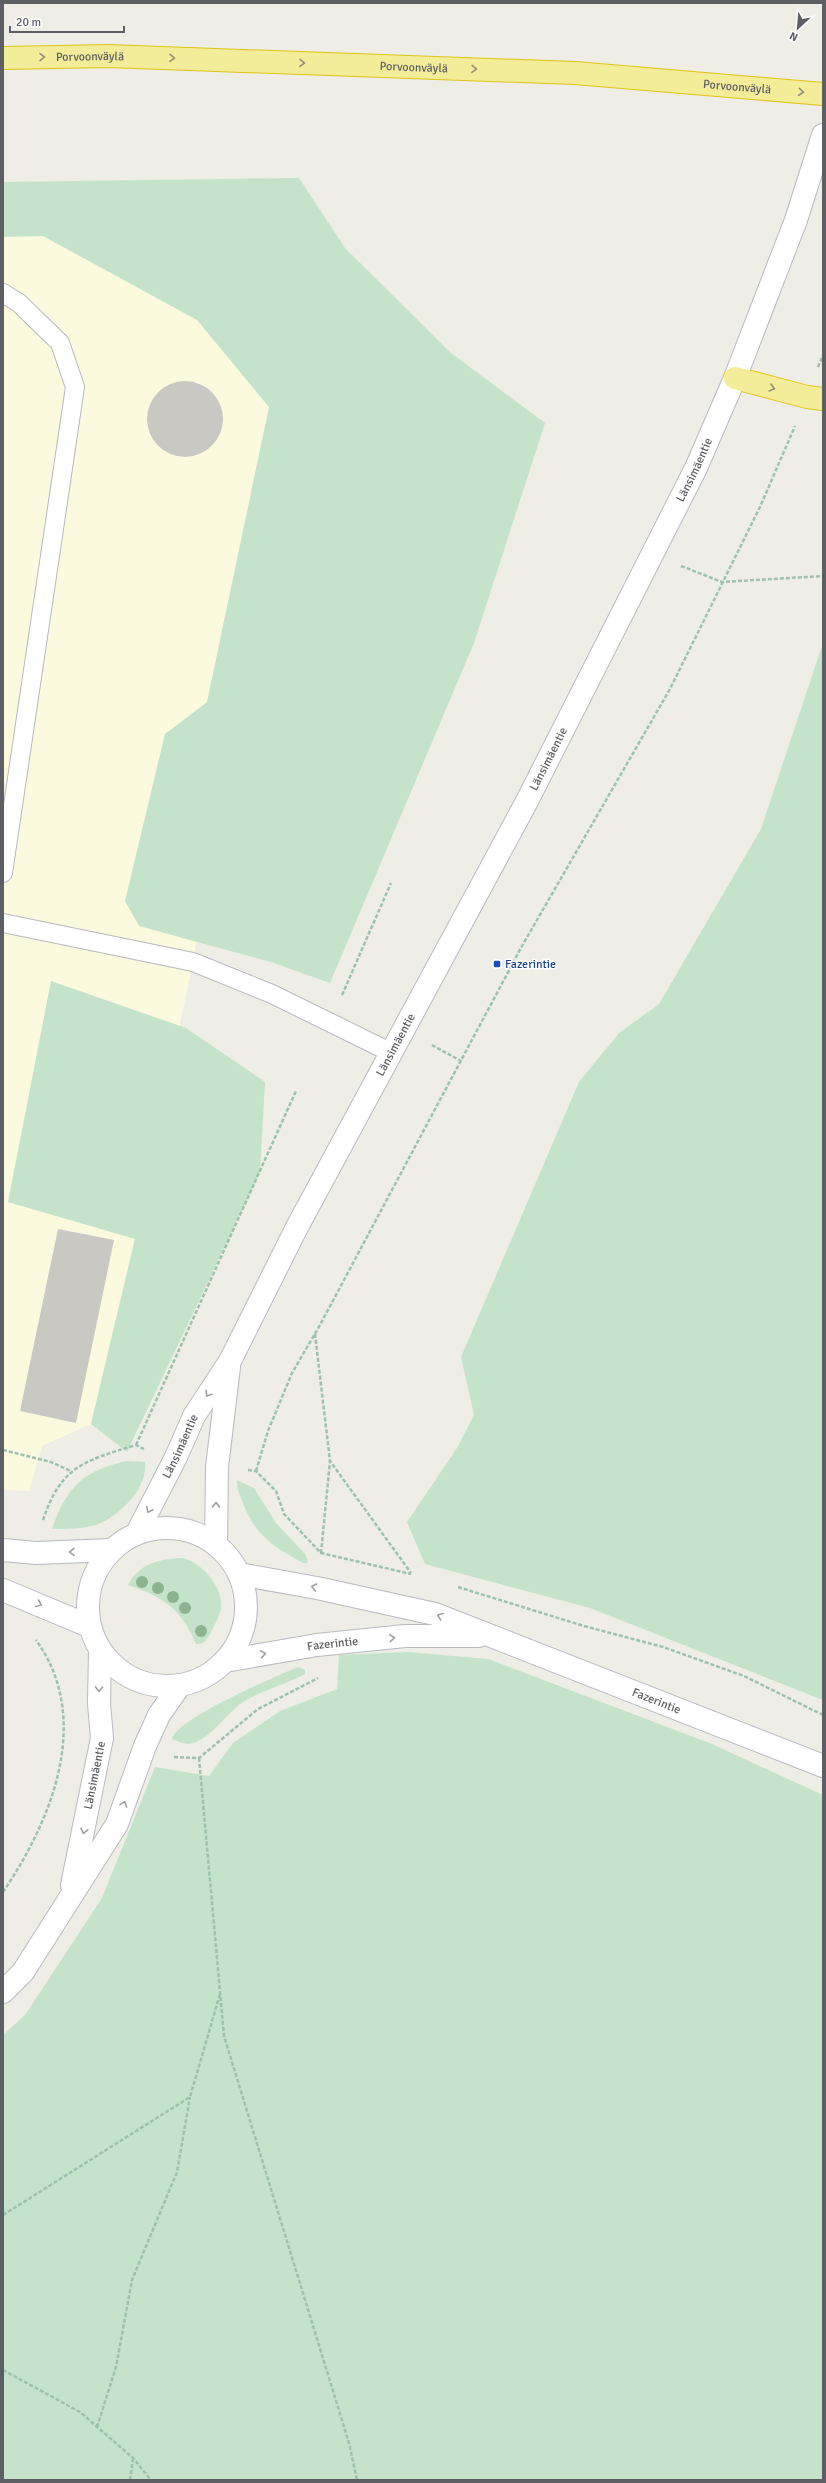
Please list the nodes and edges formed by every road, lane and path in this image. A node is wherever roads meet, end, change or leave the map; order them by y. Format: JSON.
{"nodes":[{"id":1,"x":3,"y":58,"type":"edge"},
{"id":2,"x":823,"y":94,"type":"edge"},
{"id":3,"x":823,"y":135,"type":"edge"},
{"id":4,"x":3,"y":293,"type":"edge"},
{"id":5,"x":823,"y":355,"type":"edge"},
{"id":6,"x":735,"y":378,"type":"junction"},
{"id":7,"x":815,"y":398,"type":"edge"},
{"id":8,"x":653,"y":555,"type":"junction"},
{"id":9,"x":823,"y":576,"type":"edge"},
{"id":10,"x":722,"y":582,"type":"junction"},
{"id":11,"x":3,"y":874,"type":"edge"},
{"id":12,"x":391,"y":883,"type":"dead end"},
{"id":13,"x":3,"y":923,"type":"edge"},
{"id":14,"x":348,"y":998,"type":"dead end"},
{"id":15,"x":403,"y":1030,"type":"junction"},
{"id":16,"x":390,"y":1052,"type":"junction"},
{"id":17,"x":461,"y":1061,"type":"junction"},
{"id":18,"x":296,"y":1091,"type":"dead end"},
{"id":19,"x":315,"y":1333,"type":"junction"},
{"id":20,"x":230,"y":1362,"type":"junction"},
{"id":21,"x":136,"y":1446,"type":"dead end"},
{"id":22,"x":3,"y":1450,"type":"edge"},
{"id":23,"x":330,"y":1461,"type":"junction"},
{"id":24,"x":71,"y":1471,"type":"dead end"},
{"id":25,"x":137,"y":1533,"type":"junction"},
{"id":26,"x":216,"y":1544,"type":"junction"},
{"id":27,"x":3,"y":1550,"type":"edge"},
{"id":28,"x":111,"y":1550,"type":"junction"},
{"id":29,"x":321,"y":1553,"type":"junction"},
{"id":30,"x":239,"y":1574,"type":"junction"},
{"id":31,"x":412,"y":1574,"type":"junction"},
{"id":32,"x":419,"y":1576,"type":"dead end"},
{"id":33,"x":455,"y":1586,"type":"dead end"},
{"id":34,"x":3,"y":1590,"type":"edge"},
{"id":35,"x":89,"y":1626,"type":"junction"},
{"id":36,"x":489,"y":1636,"type":"junction"},
{"id":37,"x":100,"y":1650,"type":"junction"},
{"id":38,"x":225,"y":1661,"type":"junction"},
{"id":39,"x":315,"y":1681,"type":"dead end"},
{"id":40,"x":180,"y":1685,"type":"junction"},
{"id":41,"x":823,"y":1715,"type":"edge"},
{"id":42,"x":823,"y":1766,"type":"edge"},
{"id":43,"x":59,"y":1777,"type":"dead end"},
{"id":44,"x":3,"y":1892,"type":"edge"},
{"id":45,"x":69,"y":1898,"type":"junction"},
{"id":46,"x":3,"y":1992,"type":"edge"},
{"id":47,"x":221,"y":1992,"type":"junction"},
{"id":48,"x":190,"y":2097,"type":"junction"},
{"id":49,"x":3,"y":2215,"type":"edge"},
{"id":50,"x":3,"y":2370,"type":"edge"},
{"id":51,"x":97,"y":2426,"type":"junction"},
{"id":52,"x":133,"y":2458,"type":"junction"},
{"id":53,"x":130,"y":2480,"type":"edge"},
{"id":54,"x":151,"y":2480,"type":"edge"},
{"id":55,"x":357,"y":2480,"type":"edge"}],
"edges":[{"from":1,"to":2,"type":"highway","name":"Porvoonväylä","one_way":true},
{"from":3,"to":6,"type":"main road","name":"Länsimäentie"},
{"from":4,"to":11,"type":"lane"},
{"from":5,"to":7,"type":"path"},
{"from":6,"to":7,"type":"highway","one_way":true},
{"from":6,"to":8,"type":"main road","name":"Länsimäentie"},
{"from":7,"to":10,"type":"path"},
{"from":8,"to":10,"type":"path"},
{"from":8,"to":15,"type":"main road","name":"Länsimäentie"},
{"from":9,"to":10,"type":"path"},
{"from":10,"to":17,"type":"path"},
{"from":12,"to":14,"type":"path"},
{"from":13,"to":16,"type":"lane"},
{"from":15,"to":16,"type":"main road","name":"Länsimäentie"},
{"from":15,"to":17,"type":"path"},
{"from":16,"to":20,"type":"main road","name":"Länsimäentie"},
{"from":17,"to":19,"type":"path"},
{"from":18,"to":21,"type":"path"},
{"from":19,"to":23,"type":"path"},
{"from":19,"to":29,"type":"path"},
{"from":20,"to":25,"type":"main road","name":"Länsimäentie","one_way":true},
{"from":26,"to":20,"type":"main road","name":"Länsimäentie","one_way":true},
{"from":22,"to":24,"type":"path"},
{"from":23,"to":29,"type":"path"},
{"from":23,"to":31,"type":"path"},
{"from":25,"to":26,"type":"main road","name":"Länsimäentie"},
{"from":25,"to":28,"type":"main road","name":"Länsimäentie"},
{"from":26,"to":30,"type":"main road","name":"Länsimäentie"},
{"from":28,"to":27,"type":"main road","one_way":true},
{"from":28,"to":35,"type":"main road","name":"Länsimäentie"},
{"from":29,"to":31,"type":"path"},
{"from":36,"to":30,"type":"main road","name":"Fazerintie","one_way":true},
{"from":30,"to":38,"type":"main road","name":"Länsimäentie"},
{"from":31,"to":32,"type":"path"},
{"from":33,"to":41,"type":"path"},
{"from":34,"to":35,"type":"main road","one_way":true},
{"from":35,"to":37,"type":"main road","name":"Länsimäentie"},
{"from":38,"to":36,"type":"main road","name":"Fazerintie","one_way":true},
{"from":36,"to":42,"type":"main road","name":"Fazerintie"},
{"from":37,"to":40,"type":"main road","name":"Länsimäentie"},
{"from":37,"to":45,"type":"main road","name":"Länsimäentie","one_way":true},
{"from":38,"to":40,"type":"main road","name":"Länsimäentie"},
{"from":39,"to":47,"type":"path"},
{"from":45,"to":40,"type":"main road","name":"Länsimäentie","one_way":true},
{"from":43,"to":44,"type":"path"},
{"from":45,"to":46,"type":"main road","name":"Länsimäentie"},
{"from":47,"to":48,"type":"path"},
{"from":47,"to":55,"type":"path"},
{"from":48,"to":49,"type":"path"},
{"from":48,"to":51,"type":"path"},
{"from":50,"to":51,"type":"path"},
{"from":51,"to":52,"type":"path"},
{"from":52,"to":53,"type":"path"},
{"from":52,"to":54,"type":"path"}]}
